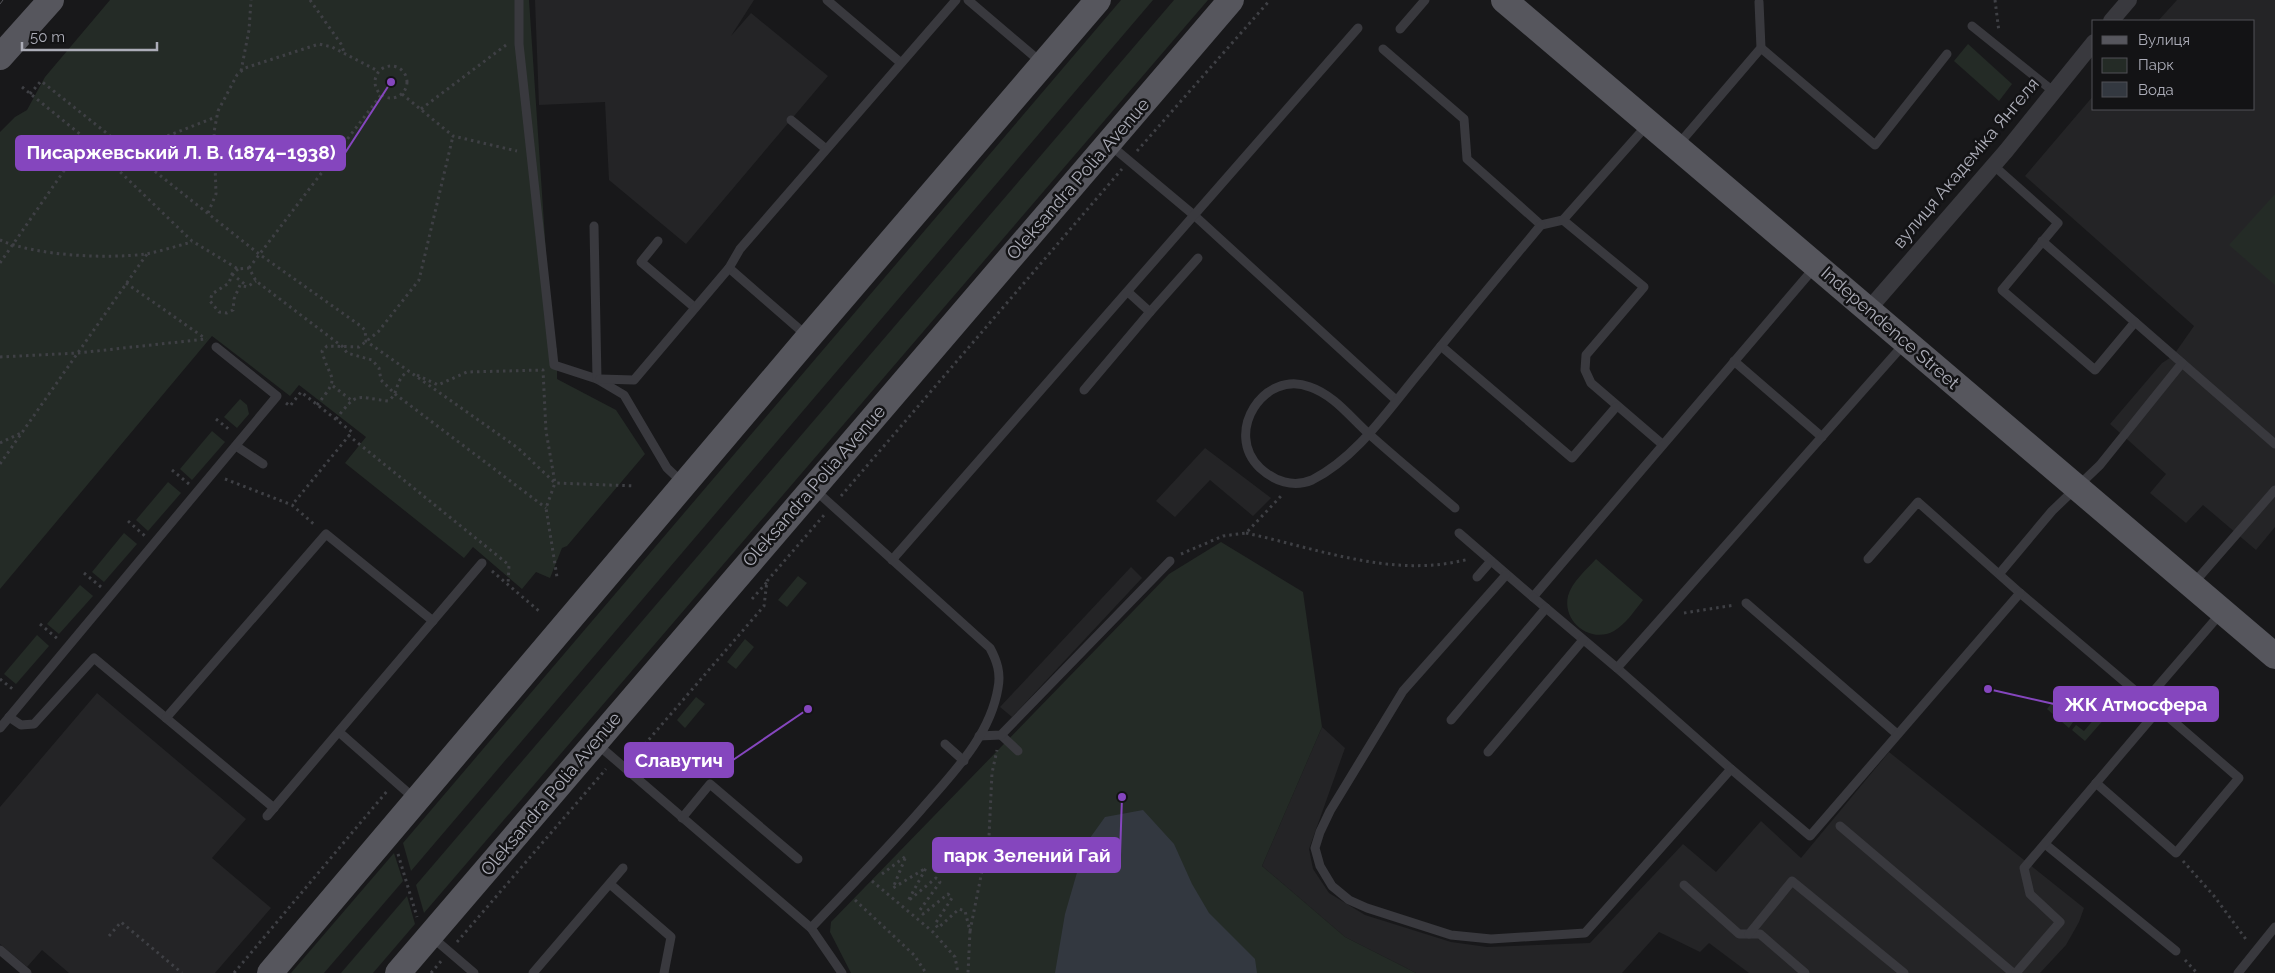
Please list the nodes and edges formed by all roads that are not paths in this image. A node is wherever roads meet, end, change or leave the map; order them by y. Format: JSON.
{"nodes":[{"id":1,"x":51,"y":0,"type":"edge"},
{"id":2,"x":518,"y":0,"type":"edge"},
{"id":3,"x":827,"y":0,"type":"edge"},
{"id":4,"x":956,"y":0,"type":"edge"},
{"id":5,"x":968,"y":0,"type":"edge"},
{"id":6,"x":1098,"y":0,"type":"edge"},
{"id":7,"x":1231,"y":0,"type":"edge"},
{"id":8,"x":1426,"y":0,"type":"edge"},
{"id":9,"x":1504,"y":0,"type":"edge"},
{"id":10,"x":2129,"y":0,"type":"edge"},
{"id":11,"x":1759,"y":2,"type":"dead end"},
{"id":12,"x":2112,"y":20,"type":"edge"},
{"id":13,"x":1972,"y":26,"type":"dead end"},
{"id":14,"x":1358,"y":28,"type":"dead end"},
{"id":15,"x":1400,"y":29,"type":"dead end"},
{"id":16,"x":2092,"y":44,"type":"edge"},
{"id":17,"x":1761,"y":48,"type":"junction"},
{"id":18,"x":1382,"y":49,"type":"dead end"},
{"id":19,"x":1947,"y":54,"type":"dead end"},
{"id":20,"x":0,"y":57,"type":"edge"},
{"id":21,"x":901,"y":62,"type":"junction"},
{"id":22,"x":1044,"y":65,"type":"junction"},
{"id":23,"x":2053,"y":91,"type":"junction"},
{"id":24,"x":791,"y":120,"type":"dead end"},
{"id":25,"x":1648,"y":124,"type":"junction"},
{"id":26,"x":1108,"y":143,"type":"junction"},
{"id":27,"x":1676,"y":147,"type":"junction"},
{"id":28,"x":826,"y":150,"type":"junction"},
{"id":29,"x":1993,"y":165,"type":"junction"},
{"id":30,"x":1195,"y":216,"type":"junction"},
{"id":31,"x":1563,"y":220,"type":"junction"},
{"id":32,"x":1541,"y":225,"type":"junction"},
{"id":33,"x":594,"y":226,"type":"dead end"},
{"id":34,"x":658,"y":241,"type":"dead end"},
{"id":35,"x":2042,"y":241,"type":"junction"},
{"id":36,"x":1198,"y":258,"type":"dead end"},
{"id":37,"x":1817,"y":266,"type":"junction"},
{"id":38,"x":729,"y":268,"type":"junction"},
{"id":39,"x":1128,"y":292,"type":"junction"},
{"id":40,"x":694,"y":307,"type":"junction"},
{"id":41,"x":1868,"y":310,"type":"junction"},
{"id":42,"x":1150,"y":312,"type":"junction"},
{"id":43,"x":2135,"y":322,"type":"junction"},
{"id":44,"x":808,"y":338,"type":"junction"},
{"id":45,"x":1906,"y":342,"type":"junction"},
{"id":46,"x":216,"y":346,"type":"dead end"},
{"id":47,"x":1441,"y":346,"type":"junction"},
{"id":48,"x":1734,"y":361,"type":"junction"},
{"id":49,"x":2182,"y":362,"type":"junction"},
{"id":50,"x":597,"y":379,"type":"junction"},
{"id":51,"x":1084,"y":390,"type":"dead end"},
{"id":52,"x":1396,"y":400,"type":"junction"},
{"id":53,"x":1616,"y":407,"type":"junction"},
{"id":54,"x":1368,"y":434,"type":"junction"},
{"id":55,"x":1822,"y":436,"type":"junction"},
{"id":56,"x":239,"y":443,"type":"junction"},
{"id":57,"x":1662,"y":444,"type":"junction"},
{"id":58,"x":2275,"y":444,"type":"edge"},
{"id":59,"x":263,"y":464,"type":"dead end"},
{"id":60,"x":684,"y":484,"type":"junction"},
{"id":61,"x":2076,"y":486,"type":"junction"},
{"id":62,"x":813,"y":488,"type":"junction"},
{"id":63,"x":2275,"y":490,"type":"edge"},
{"id":64,"x":1455,"y":508,"type":"dead end"},
{"id":65,"x":1459,"y":533,"type":"dead end"},
{"id":66,"x":1868,"y":559,"type":"dead end"},
{"id":67,"x":892,"y":560,"type":"junction"},
{"id":68,"x":1170,"y":561,"type":"road end"},
{"id":69,"x":1491,"y":561,"type":"junction"},
{"id":70,"x":482,"y":563,"type":"road end"},
{"id":71,"x":2000,"y":574,"type":"junction"},
{"id":72,"x":1506,"y":575,"type":"junction"},
{"id":73,"x":1477,"y":577,"type":"dead end"},
{"id":74,"x":2192,"y":585,"type":"junction"},
{"id":75,"x":2020,"y":594,"type":"junction"},
{"id":76,"x":1533,"y":597,"type":"junction"},
{"id":77,"x":1746,"y":603,"type":"road end"},
{"id":78,"x":1546,"y":608,"type":"junction"},
{"id":79,"x":2223,"y":611,"type":"junction"},
{"id":80,"x":434,"y":620,"type":"junction"},
{"id":81,"x":1583,"y":640,"type":"junction"},
{"id":82,"x":2275,"y":656,"type":"edge"},
{"id":83,"x":1617,"y":668,"type":"junction"},
{"id":84,"x":2146,"y":700,"type":"junction"},
{"id":85,"x":2159,"y":709,"type":"junction"},
{"id":86,"x":9,"y":717,"type":"junction"},
{"id":87,"x":166,"y":718,"type":"junction"},
{"id":88,"x":1451,"y":720,"type":"dead end"},
{"id":89,"x":0,"y":728,"type":"edge"},
{"id":90,"x":338,"y":732,"type":"junction"},
{"id":91,"x":1897,"y":734,"type":"junction"},
{"id":92,"x":979,"y":736,"type":"junction"},
{"id":93,"x":1001,"y":736,"type":"junction"},
{"id":94,"x":595,"y":742,"type":"junction"},
{"id":95,"x":944,"y":744,"type":"dead end"},
{"id":96,"x":1018,"y":751,"type":"dead end"},
{"id":97,"x":1488,"y":752,"type":"dead end"},
{"id":98,"x":964,"y":760,"type":"junction"},
{"id":99,"x":1731,"y":769,"type":"junction"},
{"id":100,"x":2096,"y":783,"type":"junction"},
{"id":101,"x":417,"y":800,"type":"junction"},
{"id":102,"x":274,"y":808,"type":"junction"},
{"id":103,"x":268,"y":816,"type":"dead end"},
{"id":104,"x":682,"y":818,"type":"junction"},
{"id":105,"x":1840,"y":826,"type":"dead end"},
{"id":106,"x":2045,"y":844,"type":"junction"},
{"id":107,"x":798,"y":859,"type":"dead end"},
{"id":108,"x":623,"y":868,"type":"dead end"},
{"id":109,"x":610,"y":884,"type":"junction"},
{"id":110,"x":1684,"y":885,"type":"dead end"},
{"id":111,"x":2275,"y":927,"type":"edge"},
{"id":112,"x":811,"y":928,"type":"junction"},
{"id":113,"x":1749,"y":934,"type":"junction"},
{"id":114,"x":433,"y":937,"type":"junction"},
{"id":115,"x":0,"y":950,"type":"edge"},
{"id":116,"x":2176,"y":951,"type":"road end"},
{"id":117,"x":837,"y":971,"type":"edge"},
{"id":118,"x":27,"y":973,"type":"edge"},
{"id":119,"x":270,"y":973,"type":"edge"},
{"id":120,"x":398,"y":973,"type":"edge"},
{"id":121,"x":474,"y":973,"type":"edge"},
{"id":122,"x":533,"y":973,"type":"edge"},
{"id":123,"x":664,"y":973,"type":"edge"},
{"id":124,"x":1805,"y":973,"type":"edge"},
{"id":125,"x":1904,"y":973,"type":"edge"},
{"id":126,"x":2014,"y":973,"type":"edge"},
{"id":127,"x":2238,"y":973,"type":"edge"}],
"edges":[{"from":1,"to":20,"type":"main road"},
{"from":2,"to":50,"type":"lane"},
{"from":3,"to":21,"type":"lane"},
{"from":4,"to":21,"type":"lane"},
{"from":5,"to":22,"type":"lane"},
{"from":6,"to":22,"type":"main road"},
{"from":7,"to":26,"type":"main road","name":"Oleksandra Polia Avenue"},
{"from":8,"to":15,"type":"lane"},
{"from":9,"to":25,"type":"main road","name":"Independence Street"},
{"from":10,"to":12,"type":"street"},
{"from":11,"to":17,"type":"lane"},
{"from":13,"to":23,"type":"lane"},
{"from":14,"to":30,"type":"lane"},
{"from":16,"to":23,"type":"street","name":"вулиця Академіка Янгеля"},
{"from":17,"to":19,"type":"lane"},
{"from":17,"to":27,"type":"lane"},
{"from":18,"to":32,"type":"lane"},
{"from":21,"to":28,"type":"lane"},
{"from":22,"to":44,"type":"main road"},
{"from":23,"to":29,"type":"street","name":"вулиця Академіка Янгеля"},
{"from":24,"to":28,"type":"lane"},
{"from":25,"to":27,"type":"main road","name":"Independence Street"},
{"from":25,"to":31,"type":"lane"},
{"from":26,"to":30,"type":"lane"},
{"from":26,"to":62,"type":"main road","name":"Oleksandra Polia Avenue"},
{"from":27,"to":37,"type":"main road","name":"Independence Street"},
{"from":28,"to":38,"type":"lane"},
{"from":29,"to":35,"type":"lane"},
{"from":29,"to":41,"type":"street","name":"вулиця Академіка Янгеля"},
{"from":30,"to":39,"type":"lane"},
{"from":30,"to":52,"type":"lane"},
{"from":31,"to":32,"type":"lane"},
{"from":31,"to":53,"type":"lane"},
{"from":32,"to":47,"type":"lane"},
{"from":33,"to":50,"type":"lane"},
{"from":34,"to":40,"type":"lane"},
{"from":35,"to":43,"type":"lane"},
{"from":35,"to":43,"type":"lane"},
{"from":36,"to":42,"type":"lane"},
{"from":37,"to":41,"type":"main road","name":"Independence Street"},
{"from":37,"to":48,"type":"lane"},
{"from":38,"to":40,"type":"lane"},
{"from":38,"to":44,"type":"lane"},
{"from":39,"to":42,"type":"lane"},
{"from":39,"to":67,"type":"lane"},
{"from":40,"to":50,"type":"lane"},
{"from":41,"to":45,"type":"main road","name":"Independence Street"},
{"from":42,"to":51,"type":"lane"},
{"from":43,"to":49,"type":"lane"},
{"from":44,"to":60,"type":"main road"},
{"from":45,"to":55,"type":"lane"},
{"from":45,"to":61,"type":"main road","name":"Independence Street"},
{"from":46,"to":56,"type":"lane"},
{"from":47,"to":52,"type":"lane"},
{"from":47,"to":53,"type":"lane"},
{"from":48,"to":55,"type":"lane"},
{"from":48,"to":57,"type":"lane"},
{"from":49,"to":58,"type":"lane"},
{"from":49,"to":61,"type":"lane"},
{"from":50,"to":60,"type":"lane"},
{"from":52,"to":54,"type":"lane"},
{"from":53,"to":57,"type":"lane"},
{"from":54,"to":54,"type":"lane"},
{"from":54,"to":64,"type":"lane"},
{"from":55,"to":83,"type":"lane"},
{"from":56,"to":59,"type":"lane"},
{"from":56,"to":86,"type":"lane"},
{"from":57,"to":76,"type":"lane"},
{"from":60,"to":101,"type":"main road"},
{"from":61,"to":71,"type":"lane"},
{"from":61,"to":74,"type":"main road","name":"Independence Street"},
{"from":62,"to":67,"type":"lane"},
{"from":62,"to":94,"type":"main road","name":"Oleksandra Polia Avenue"},
{"from":63,"to":74,"type":"lane"},
{"from":65,"to":69,"type":"lane"},
{"from":66,"to":71,"type":"lane"},
{"from":67,"to":92,"type":"lane"},
{"from":68,"to":93,"type":"lane"},
{"from":69,"to":72,"type":"lane"},
{"from":69,"to":73,"type":"lane"},
{"from":70,"to":80,"type":"lane"},
{"from":71,"to":75,"type":"lane"},
{"from":72,"to":76,"type":"lane"},
{"from":72,"to":99,"type":"lane"},
{"from":74,"to":79,"type":"main road","name":"Independence Street"},
{"from":75,"to":84,"type":"lane"},
{"from":75,"to":91,"type":"lane"},
{"from":76,"to":78,"type":"lane"},
{"from":77,"to":91,"type":"lane"},
{"from":78,"to":81,"type":"lane"},
{"from":78,"to":88,"type":"lane"},
{"from":79,"to":82,"type":"main road","name":"Independence Street"},
{"from":79,"to":84,"type":"lane"},
{"from":80,"to":87,"type":"lane"},
{"from":80,"to":90,"type":"lane"},
{"from":81,"to":83,"type":"lane"},
{"from":81,"to":97,"type":"lane"},
{"from":83,"to":99,"type":"lane"},
{"from":84,"to":85,"type":"lane"},
{"from":85,"to":100,"type":"lane"},
{"from":85,"to":100,"type":"lane"},
{"from":86,"to":87,"type":"lane"},
{"from":86,"to":89,"type":"lane"},
{"from":87,"to":102,"type":"lane"},
{"from":90,"to":101,"type":"lane"},
{"from":90,"to":102,"type":"lane"},
{"from":91,"to":99,"type":"lane"},
{"from":92,"to":93,"type":"lane"},
{"from":92,"to":98,"type":"lane"},
{"from":93,"to":96,"type":"lane"},
{"from":94,"to":104,"type":"lane"},
{"from":94,"to":114,"type":"main road","name":"Oleksandra Polia Avenue"},
{"from":95,"to":98,"type":"lane"},
{"from":98,"to":112,"type":"lane"},
{"from":100,"to":106,"type":"lane"},
{"from":101,"to":119,"type":"main road"},
{"from":102,"to":103,"type":"lane"},
{"from":104,"to":107,"type":"lane"},
{"from":104,"to":112,"type":"lane"},
{"from":105,"to":126,"type":"lane"},
{"from":106,"to":116,"type":"lane"},
{"from":106,"to":126,"type":"lane"},
{"from":108,"to":109,"type":"lane"},
{"from":109,"to":122,"type":"lane"},
{"from":109,"to":123,"type":"lane"},
{"from":110,"to":113,"type":"lane"},
{"from":111,"to":127,"type":"lane"},
{"from":112,"to":117,"type":"lane"},
{"from":113,"to":124,"type":"lane"},
{"from":113,"to":125,"type":"lane"},
{"from":114,"to":120,"type":"main road","name":"Oleksandra Polia Avenue"},
{"from":114,"to":121,"type":"lane"},
{"from":115,"to":118,"type":"lane"}]}
